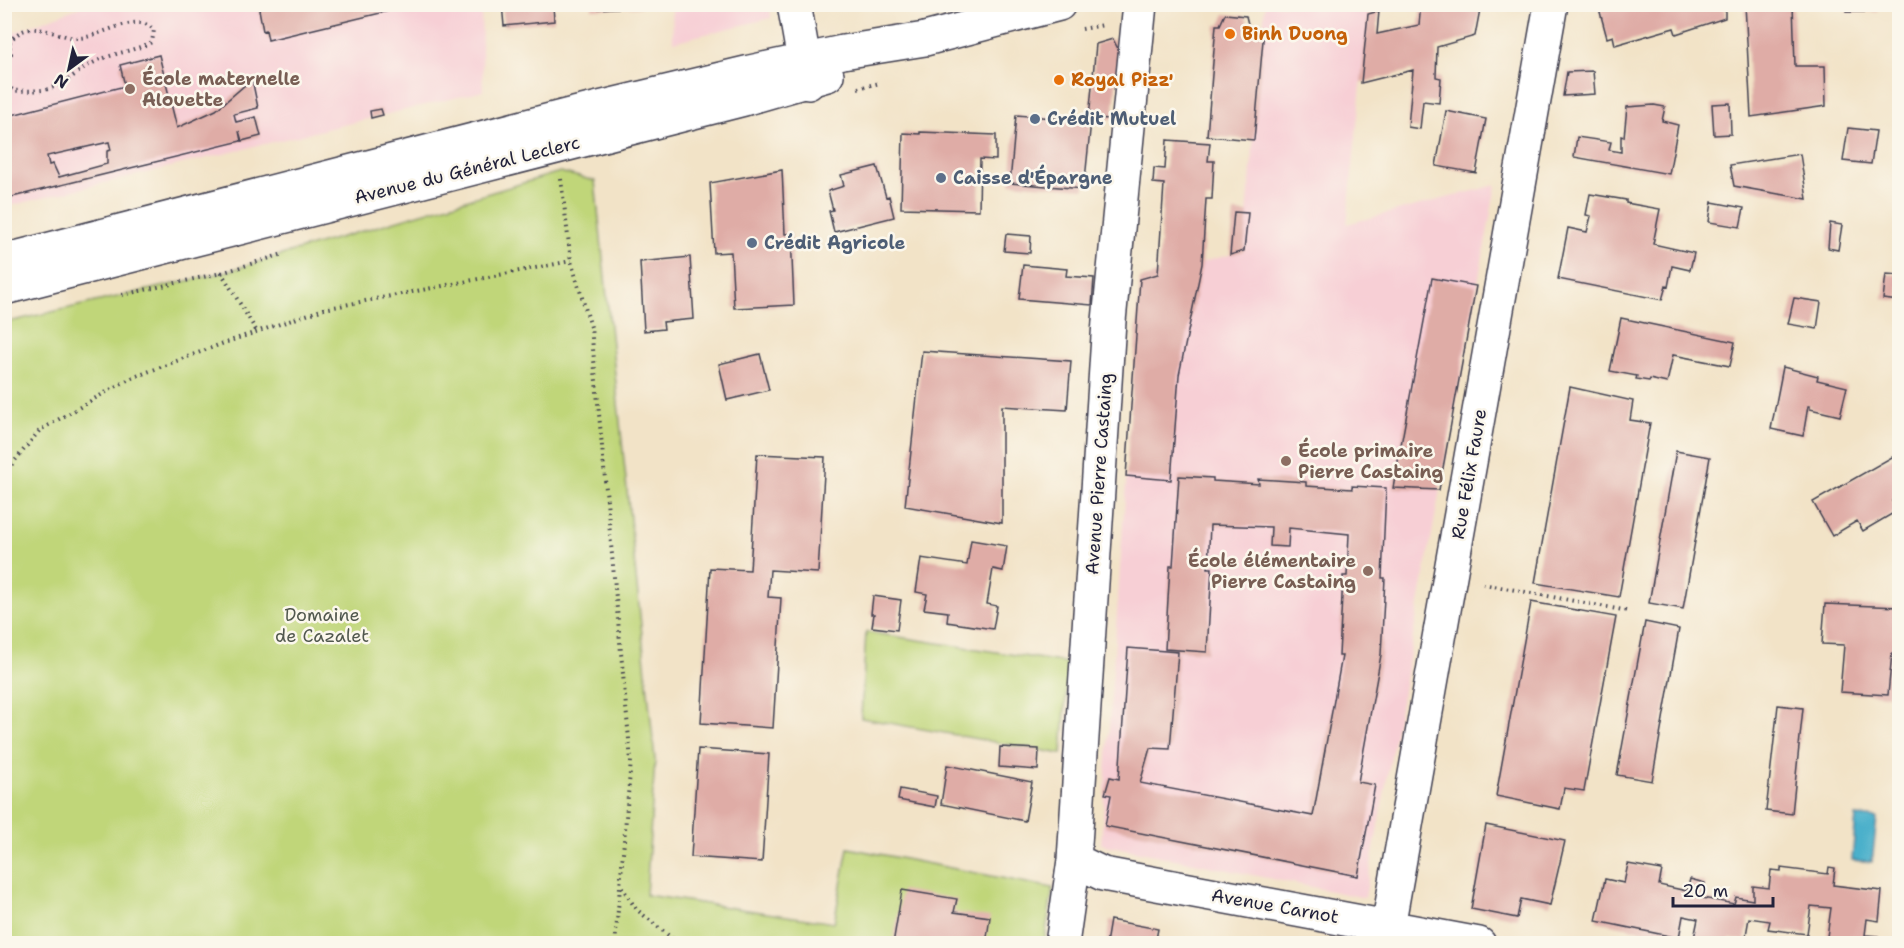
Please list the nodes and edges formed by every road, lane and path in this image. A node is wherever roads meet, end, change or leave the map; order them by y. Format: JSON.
{"nodes":[{"id":1,"x":794,"y":4,"type":"edge"},
{"id":2,"x":1059,"y":4,"type":"edge"},
{"id":3,"x":1140,"y":4,"type":"edge"},
{"id":4,"x":1551,"y":4,"type":"edge"},
{"id":5,"x":4,"y":64,"type":"edge"},
{"id":6,"x":806,"y":72,"type":"junction"},
{"id":7,"x":4,"y":83,"type":"edge"},
{"id":8,"x":560,"y":172,"type":"dead end"},
{"id":9,"x":4,"y":261,"type":"edge"},
{"id":10,"x":571,"y":261,"type":"junction"},
{"id":11,"x":4,"y":288,"type":"edge"},
{"id":12,"x":4,"y":474,"type":"edge"},
{"id":13,"x":1450,"y":578,"type":"junction"},
{"id":14,"x":1628,"y":610,"type":"dead end"},
{"id":15,"x":1074,"y":860,"type":"junction"},
{"id":16,"x":621,"y":886,"type":"junction"},
{"id":17,"x":1387,"y":935,"type":"edge"},
{"id":18,"x":615,"y":944,"type":"edge"},
{"id":19,"x":679,"y":944,"type":"edge"},
{"id":20,"x":1062,"y":944,"type":"edge"},
{"id":21,"x":1479,"y":944,"type":"edge"}],
"edges":[{"from":1,"to":6,"type":"street"},
{"from":2,"to":6,"type":"street","name":"Avenue du Général Leclerc"},
{"from":3,"to":15,"type":"street","name":"Avenue Pierre Castaing"},
{"from":4,"to":13,"type":"street","name":"Rue Félix Faure"},
{"from":5,"to":7,"type":"path"},
{"from":6,"to":9,"type":"street","name":"Avenue du Général Leclerc"},
{"from":6,"to":11,"type":"street","name":"Avenue du Général Leclerc"},
{"from":8,"to":10,"type":"path"},
{"from":10,"to":12,"type":"path"},
{"from":10,"to":16,"type":"path"},
{"from":13,"to":14,"type":"path"},
{"from":13,"to":17,"type":"street","name":"Rue Félix Faure"},
{"from":15,"to":17,"type":"street","name":"Avenue Carnot"},
{"from":15,"to":20,"type":"street","name":"Avenue Pierre Castaing"},
{"from":16,"to":18,"type":"path"},
{"from":16,"to":19,"type":"path"},
{"from":17,"to":21,"type":"street","name":"Avenue Carnot"}]}
